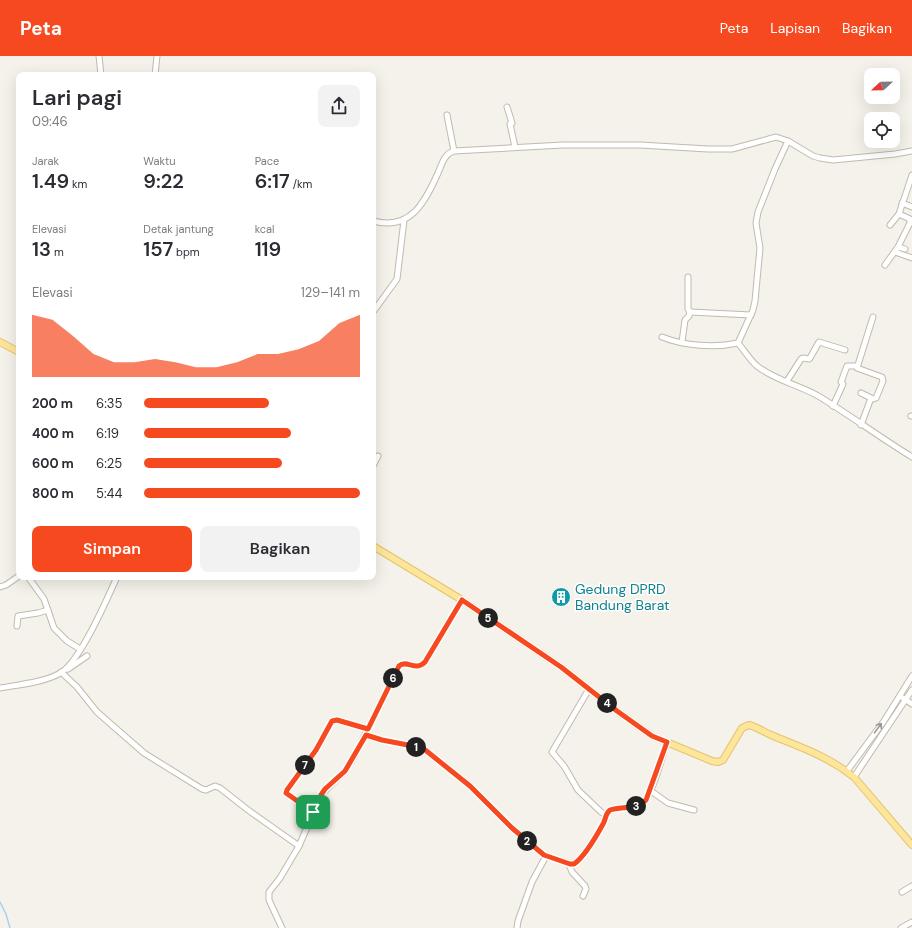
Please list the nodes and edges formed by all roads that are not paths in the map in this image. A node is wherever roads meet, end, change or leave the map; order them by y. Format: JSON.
{"nodes":[{"id":1,"x":99,"y":56,"type":"edge"},
{"id":2,"x":157,"y":56,"type":"edge"},
{"id":3,"x":101,"y":72,"type":"edge"},
{"id":4,"x":155,"y":72,"type":"edge"},
{"id":5,"x":507,"y":107,"type":"dead end"},
{"id":6,"x":447,"y":116,"type":"dead end"},
{"id":7,"x":788,"y":141,"type":"junction"},
{"id":8,"x":515,"y":147,"type":"junction"},
{"id":9,"x":454,"y":151,"type":"junction"},
{"id":10,"x":912,"y":151,"type":"edge"},
{"id":11,"x":912,"y":175,"type":"edge"},
{"id":12,"x":902,"y":203,"type":"junction"},
{"id":13,"x":912,"y":207,"type":"edge"},
{"id":14,"x":899,"y":214,"type":"junction"},
{"id":15,"x":404,"y":220,"type":"junction"},
{"id":16,"x":376,"y":221,"type":"edge"},
{"id":17,"x":890,"y":225,"type":"dead end"},
{"id":18,"x":898,"y":247,"type":"junction"},
{"id":19,"x":905,"y":249,"type":"dead end"},
{"id":20,"x":895,"y":252,"type":"junction"},
{"id":21,"x":912,"y":258,"type":"edge"},
{"id":22,"x":885,"y":265,"type":"dead end"},
{"id":23,"x":688,"y":277,"type":"dead end"},
{"id":24,"x":376,"y":308,"type":"edge"},
{"id":25,"x":690,"y":312,"type":"junction"},
{"id":26,"x":751,"y":315,"type":"junction"},
{"id":27,"x":873,"y":317,"type":"dead end"},
{"id":28,"x":662,"y":337,"type":"dead end"},
{"id":29,"x":0,"y":342,"type":"edge"},
{"id":30,"x":682,"y":342,"type":"junction"},
{"id":31,"x":738,"y":342,"type":"junction"},
{"id":32,"x":16,"y":350,"type":"edge"},
{"id":33,"x":845,"y":350,"type":"dead end"},
{"id":34,"x":857,"y":366,"type":"junction"},
{"id":35,"x":787,"y":381,"type":"junction"},
{"id":36,"x":861,"y":393,"type":"dead end"},
{"id":37,"x":871,"y":398,"type":"junction"},
{"id":38,"x":833,"y":406,"type":"junction"},
{"id":39,"x":861,"y":425,"type":"junction"},
{"id":40,"x":378,"y":456,"type":"dead end"},
{"id":41,"x":912,"y":457,"type":"edge"},
{"id":42,"x":376,"y":460,"type":"edge"},
{"id":43,"x":376,"y":548,"type":"edge"},
{"id":44,"x":16,"y":578,"type":"edge"},
{"id":45,"x":31,"y":580,"type":"edge"},
{"id":46,"x":116,"y":580,"type":"edge"},
{"id":47,"x":0,"y":587,"type":"edge"},
{"id":48,"x":462,"y":600,"type":"junction"},
{"id":49,"x":48,"y":610,"type":"junction"},
{"id":50,"x":17,"y":626,"type":"dead end"},
{"id":51,"x":80,"y":650,"type":"junction"},
{"id":52,"x":87,"y":656,"type":"dead end"},
{"id":53,"x":63,"y":671,"type":"junction"},
{"id":54,"x":912,"y":676,"type":"edge"},
{"id":55,"x":0,"y":688,"type":"edge"},
{"id":56,"x":589,"y":689,"type":"junction"},
{"id":57,"x":912,"y":690,"type":"edge"},
{"id":58,"x":900,"y":695,"type":"junction"},
{"id":59,"x":906,"y":699,"type":"junction"},
{"id":60,"x":912,"y":704,"type":"edge"},
{"id":61,"x":368,"y":729,"type":"junction"},
{"id":62,"x":366,"y":735,"type":"junction"},
{"id":63,"x":667,"y":742,"type":"junction"},
{"id":64,"x":847,"y":771,"type":"junction"},
{"id":65,"x":854,"y":777,"type":"junction"},
{"id":66,"x":650,"y":791,"type":"junction"},
{"id":67,"x":694,"y":810,"type":"dead end"},
{"id":68,"x":313,"y":812,"type":"junction"},
{"id":69,"x":606,"y":815,"type":"junction"},
{"id":70,"x":912,"y":845,"type":"edge"},
{"id":71,"x":299,"y":846,"type":"junction"},
{"id":72,"x":546,"y":856,"type":"junction"},
{"id":73,"x":570,"y":864,"type":"junction"},
{"id":74,"x":912,"y":886,"type":"edge"},
{"id":75,"x":902,"y":892,"type":"dead end"},
{"id":76,"x":583,"y":896,"type":"dead end"},
{"id":77,"x":912,"y":922,"type":"edge"},
{"id":78,"x":282,"y":928,"type":"edge"},
{"id":79,"x":517,"y":928,"type":"edge"},
{"id":80,"x":901,"y":928,"type":"edge"}],
"edges":[{"from":1,"to":3,"type":"street"},
{"from":2,"to":4,"type":"street"},
{"from":5,"to":8,"type":"street"},
{"from":6,"to":9,"type":"street"},
{"from":7,"to":8,"type":"street"},
{"from":7,"to":10,"type":"street"},
{"from":7,"to":26,"type":"street"},
{"from":8,"to":9,"type":"street"},
{"from":9,"to":15,"type":"street"},
{"from":11,"to":12,"type":"street"},
{"from":12,"to":13,"type":"street"},
{"from":12,"to":14,"type":"street"},
{"from":14,"to":17,"type":"street"},
{"from":14,"to":18,"type":"street"},
{"from":15,"to":16,"type":"street"},
{"from":15,"to":24,"type":"street"},
{"from":18,"to":19,"type":"street"},
{"from":18,"to":20,"type":"street"},
{"from":20,"to":21,"type":"street"},
{"from":20,"to":22,"type":"street"},
{"from":23,"to":25,"type":"street"},
{"from":25,"to":26,"type":"street"},
{"from":25,"to":30,"type":"street"},
{"from":26,"to":31,"type":"street"},
{"from":27,"to":34,"type":"street"},
{"from":28,"to":30,"type":"street"},
{"from":29,"to":32,"type":"main road"},
{"from":30,"to":31,"type":"street"},
{"from":31,"to":35,"type":"street"},
{"from":33,"to":35,"type":"street"},
{"from":34,"to":37,"type":"street"},
{"from":34,"to":38,"type":"street"},
{"from":35,"to":38,"type":"street"},
{"from":36,"to":37,"type":"street"},
{"from":37,"to":39,"type":"street"},
{"from":38,"to":39,"type":"street"},
{"from":39,"to":41,"type":"street"},
{"from":40,"to":42,"type":"street"},
{"from":43,"to":48,"type":"main road"},
{"from":44,"to":47,"type":"street"},
{"from":45,"to":49,"type":"street"},
{"from":46,"to":51,"type":"street"},
{"from":48,"to":56,"type":"main road"},
{"from":48,"to":61,"type":"street"},
{"from":49,"to":50,"type":"street"},
{"from":49,"to":51,"type":"street"},
{"from":51,"to":53,"type":"street"},
{"from":52,"to":53,"type":"street"},
{"from":53,"to":55,"type":"street"},
{"from":53,"to":71,"type":"street"},
{"from":54,"to":58,"type":"street"},
{"from":56,"to":63,"type":"main road"},
{"from":56,"to":69,"type":"street"},
{"from":57,"to":59,"type":"street"},
{"from":58,"to":59,"type":"street"},
{"from":64,"to":58,"type":"street","one_way":true},
{"from":59,"to":60,"type":"street"},
{"from":59,"to":65,"type":"street"},
{"from":61,"to":62,"type":"street"},
{"from":61,"to":68,"type":"street"},
{"from":62,"to":68,"type":"street"},
{"from":62,"to":72,"type":"street"},
{"from":63,"to":64,"type":"main road"},
{"from":63,"to":66,"type":"street"},
{"from":64,"to":65,"type":"main road"},
{"from":65,"to":70,"type":"main road"},
{"from":66,"to":67,"type":"street"},
{"from":66,"to":69,"type":"street"},
{"from":68,"to":71,"type":"street"},
{"from":69,"to":73,"type":"street"},
{"from":71,"to":78,"type":"street"},
{"from":72,"to":73,"type":"street"},
{"from":72,"to":79,"type":"street"},
{"from":73,"to":76,"type":"street"},
{"from":74,"to":75,"type":"street"},
{"from":77,"to":80,"type":"street"}]}
